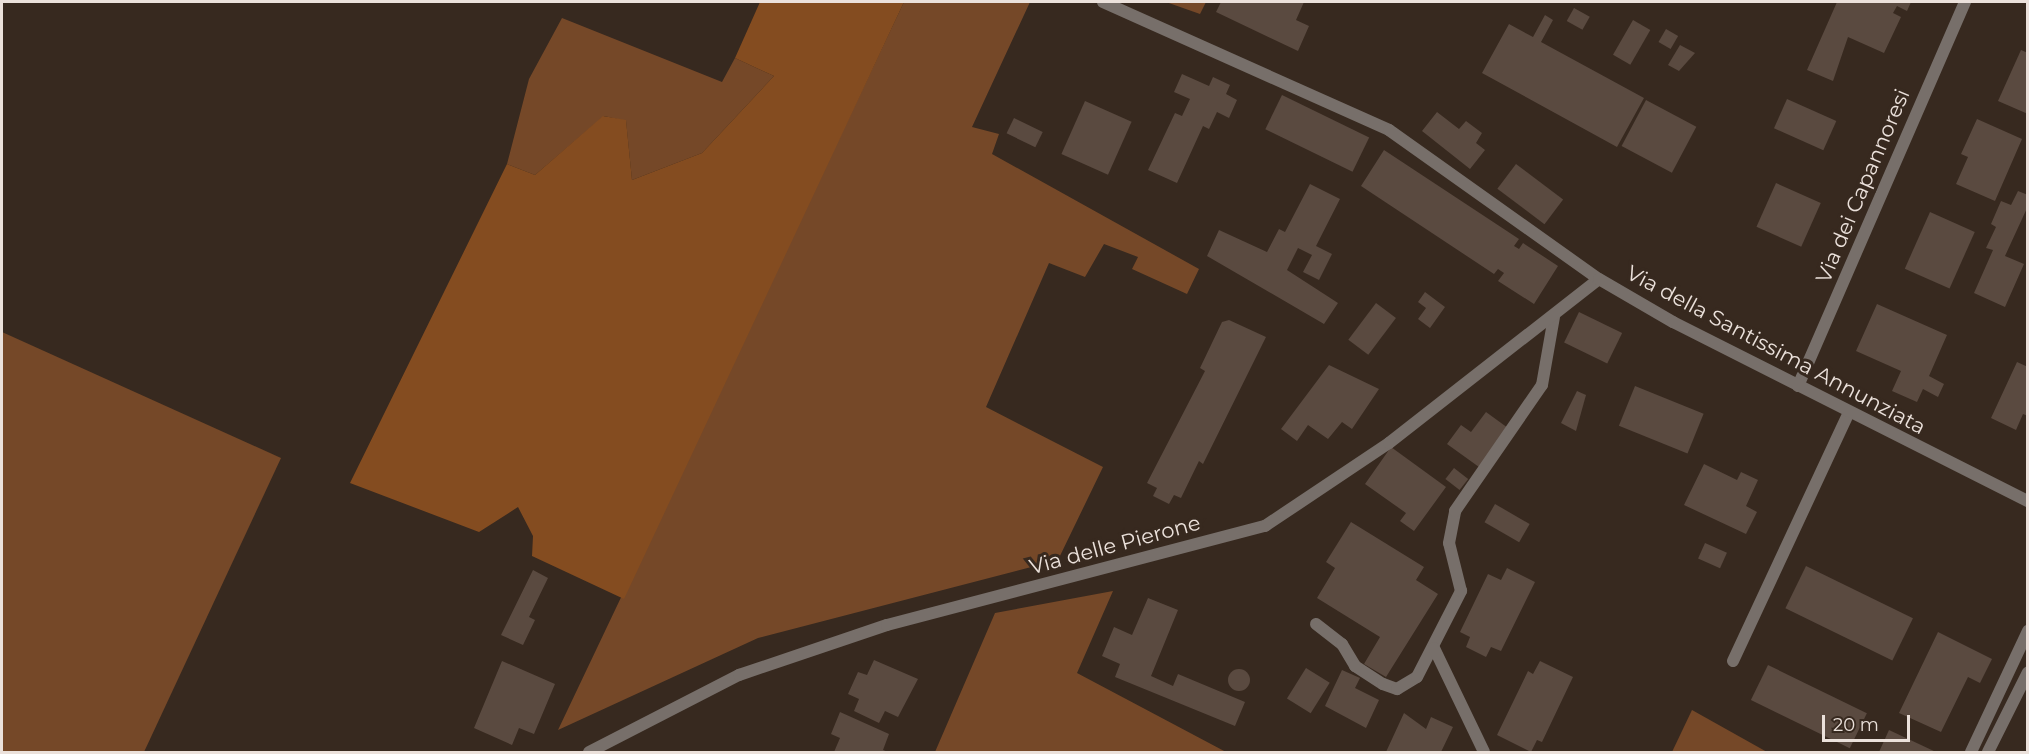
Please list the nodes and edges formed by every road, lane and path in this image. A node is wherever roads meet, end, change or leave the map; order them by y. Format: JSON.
{"nodes":[{"id":1,"x":1103,"y":2,"type":"edge"},
{"id":2,"x":1965,"y":2,"type":"edge"},
{"id":3,"x":1599,"y":279,"type":"junction"},
{"id":4,"x":1554,"y":316,"type":"junction"},
{"id":5,"x":1798,"y":386,"type":"junction"},
{"id":6,"x":1849,"y":412,"type":"junction"},
{"id":7,"x":2028,"y":501,"type":"edge"},
{"id":8,"x":1316,"y":624,"type":"dead end"},
{"id":9,"x":2028,"y":631,"type":"edge"},
{"id":10,"x":1434,"y":648,"type":"junction"},
{"id":11,"x":1733,"y":661,"type":"dead end"},
{"id":12,"x":2028,"y":672,"type":"edge"},
{"id":13,"x":589,"y":753,"type":"edge"},
{"id":14,"x":1484,"y":753,"type":"edge"},
{"id":15,"x":1971,"y":753,"type":"edge"},
{"id":16,"x":1989,"y":753,"type":"edge"}],
"edges":[{"from":1,"to":3,"type":"street","name":"Via della Santissima Annunziata"},
{"from":2,"to":5,"type":"street","name":"Via dei Capannoresi"},
{"from":3,"to":4,"type":"street","name":"Via delle Pierone"},
{"from":3,"to":5,"type":"street","name":"Via della Santissima Annunziata"},
{"from":4,"to":10,"type":"street"},
{"from":4,"to":13,"type":"street","name":"Via delle Pierone"},
{"from":5,"to":6,"type":"street","name":"Via della Santissima Annunziata"},
{"from":6,"to":7,"type":"street","name":"Via della Santissima Annunziata"},
{"from":6,"to":11,"type":"street"},
{"from":8,"to":10,"type":"street"},
{"from":9,"to":15,"type":"street"},
{"from":10,"to":14,"type":"street"},
{"from":12,"to":16,"type":"street"}]}
